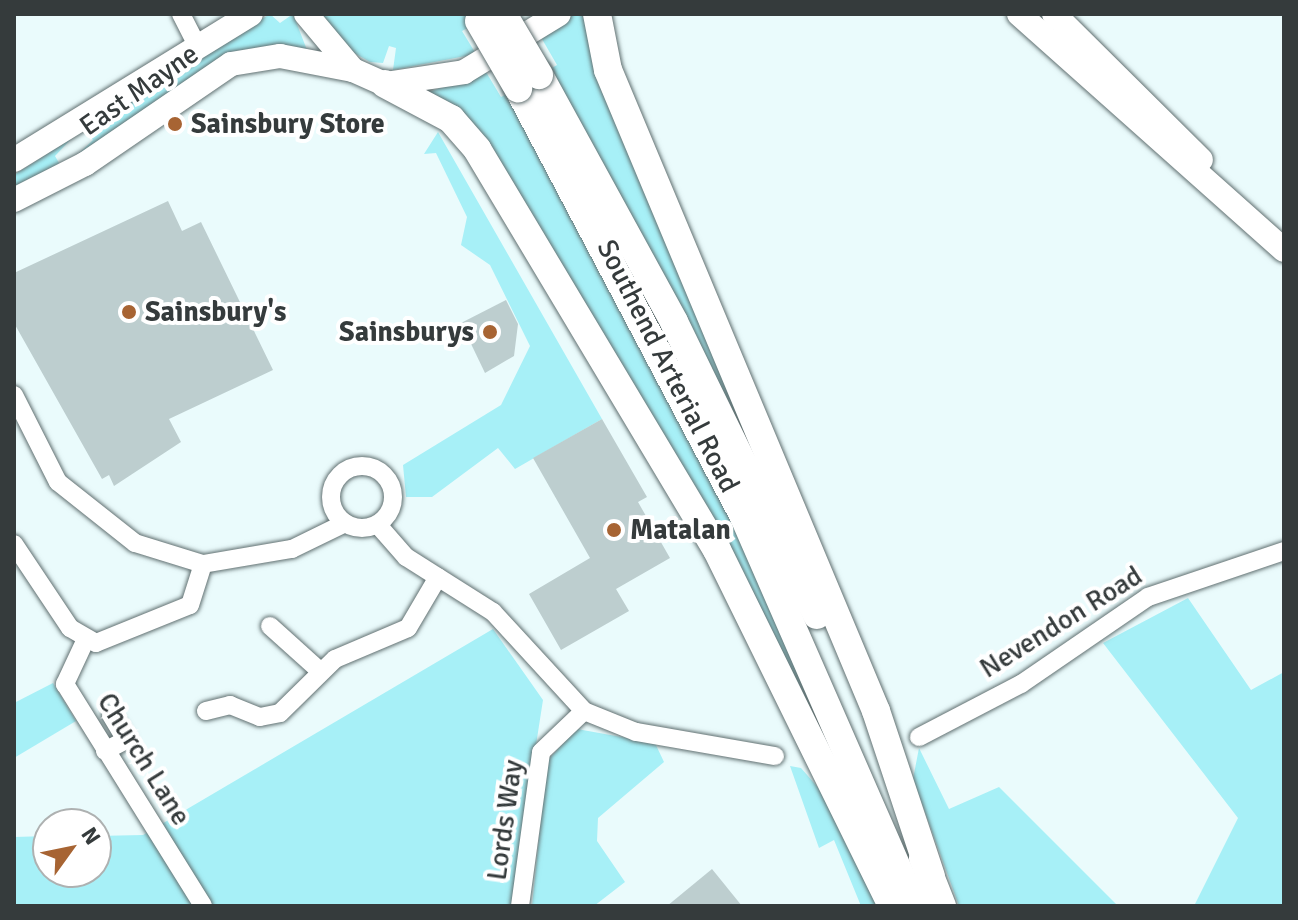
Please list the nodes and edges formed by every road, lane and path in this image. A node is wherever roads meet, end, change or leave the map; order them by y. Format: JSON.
{"nodes":[{"id":1,"x":181,"y":14,"type":"edge"},
{"id":2,"x":251,"y":14,"type":"edge"},
{"id":3,"x":306,"y":14,"type":"edge"},
{"id":4,"x":559,"y":14,"type":"edge"},
{"id":5,"x":597,"y":14,"type":"edge"},
{"id":6,"x":1019,"y":14,"type":"edge"},
{"id":7,"x":1054,"y":14,"type":"edge"},
{"id":8,"x":486,"y":16,"type":"edge"},
{"id":9,"x":197,"y":45,"type":"junction"},
{"id":10,"x":353,"y":70,"type":"junction"},
{"id":11,"x":529,"y":81,"type":"junction"},
{"id":12,"x":385,"y":84,"type":"junction"},
{"id":13,"x":14,"y":160,"type":"edge"},
{"id":14,"x":14,"y":200,"type":"edge"},
{"id":15,"x":14,"y":395,"type":"edge"},
{"id":16,"x":345,"y":523,"type":"junction"},
{"id":17,"x":378,"y":525,"type":"junction"},
{"id":18,"x":14,"y":544,"type":"edge"},
{"id":19,"x":1284,"y":551,"type":"edge"},
{"id":20,"x":203,"y":564,"type":"junction"},
{"id":21,"x":19,"y":569,"type":"edge"},
{"id":22,"x":438,"y":577,"type":"junction"},
{"id":23,"x":270,"y":626,"type":"dead end"},
{"id":24,"x":86,"y":639,"type":"junction"},
{"id":25,"x":320,"y":671,"type":"junction"},
{"id":26,"x":206,"y":711,"type":"dead end"},
{"id":27,"x":584,"y":711,"type":"junction"},
{"id":28,"x":111,"y":715,"type":"dead end"},
{"id":29,"x":919,"y":737,"type":"dead end"},
{"id":30,"x":105,"y":751,"type":"junction"},
{"id":31,"x":775,"y":756,"type":"dead end"},
{"id":32,"x":931,"y":876,"type":"junction"},
{"id":33,"x":203,"y":906,"type":"edge"},
{"id":34,"x":520,"y":906,"type":"edge"},
{"id":35,"x":892,"y":906,"type":"edge"},
{"id":36,"x":914,"y":906,"type":"edge"},
{"id":37,"x":942,"y":906,"type":"edge"}],
"edges":[{"from":1,"to":9,"type":"street"},
{"from":2,"to":9,"type":"main road","name":"East Mayne"},
{"from":3,"to":10,"type":"main road"},
{"from":4,"to":12,"type":"main road"},
{"from":5,"to":32,"type":"highway"},
{"from":6,"to":7,"type":"main road"},
{"from":8,"to":11,"type":"highway","name":"Southend Arterial Road","bridge":true},
{"from":9,"to":13,"type":"main road","name":"East Mayne"},
{"from":10,"to":12,"type":"main road"},
{"from":10,"to":14,"type":"main road","name":"East Mayne"},
{"from":11,"to":32,"type":"highway","name":"Southend Arterial Road"},
{"from":11,"to":36,"type":"highway","name":"Southend Arterial Road"},
{"from":12,"to":35,"type":"highway"},
{"from":15,"to":20,"type":"street"},
{"from":16,"to":17,"type":"street"},
{"from":16,"to":17,"type":"street"},
{"from":16,"to":20,"type":"street"},
{"from":17,"to":22,"type":"street"},
{"from":18,"to":21,"type":"street"},
{"from":19,"to":29,"type":"street","name":"Nevendon Road"},
{"from":20,"to":24,"type":"street"},
{"from":21,"to":24,"type":"street"},
{"from":22,"to":25,"type":"street"},
{"from":22,"to":27,"type":"street"},
{"from":23,"to":25,"type":"street"},
{"from":24,"to":30,"type":"street","name":"Church Lane"},
{"from":25,"to":26,"type":"street"},
{"from":27,"to":31,"type":"street"},
{"from":27,"to":34,"type":"street","name":"Lords Way"},
{"from":28,"to":30,"type":"street"},
{"from":30,"to":33,"type":"street","name":"Church Lane"},
{"from":32,"to":37,"type":"highway","name":"Southend Arterial Road"}]}
